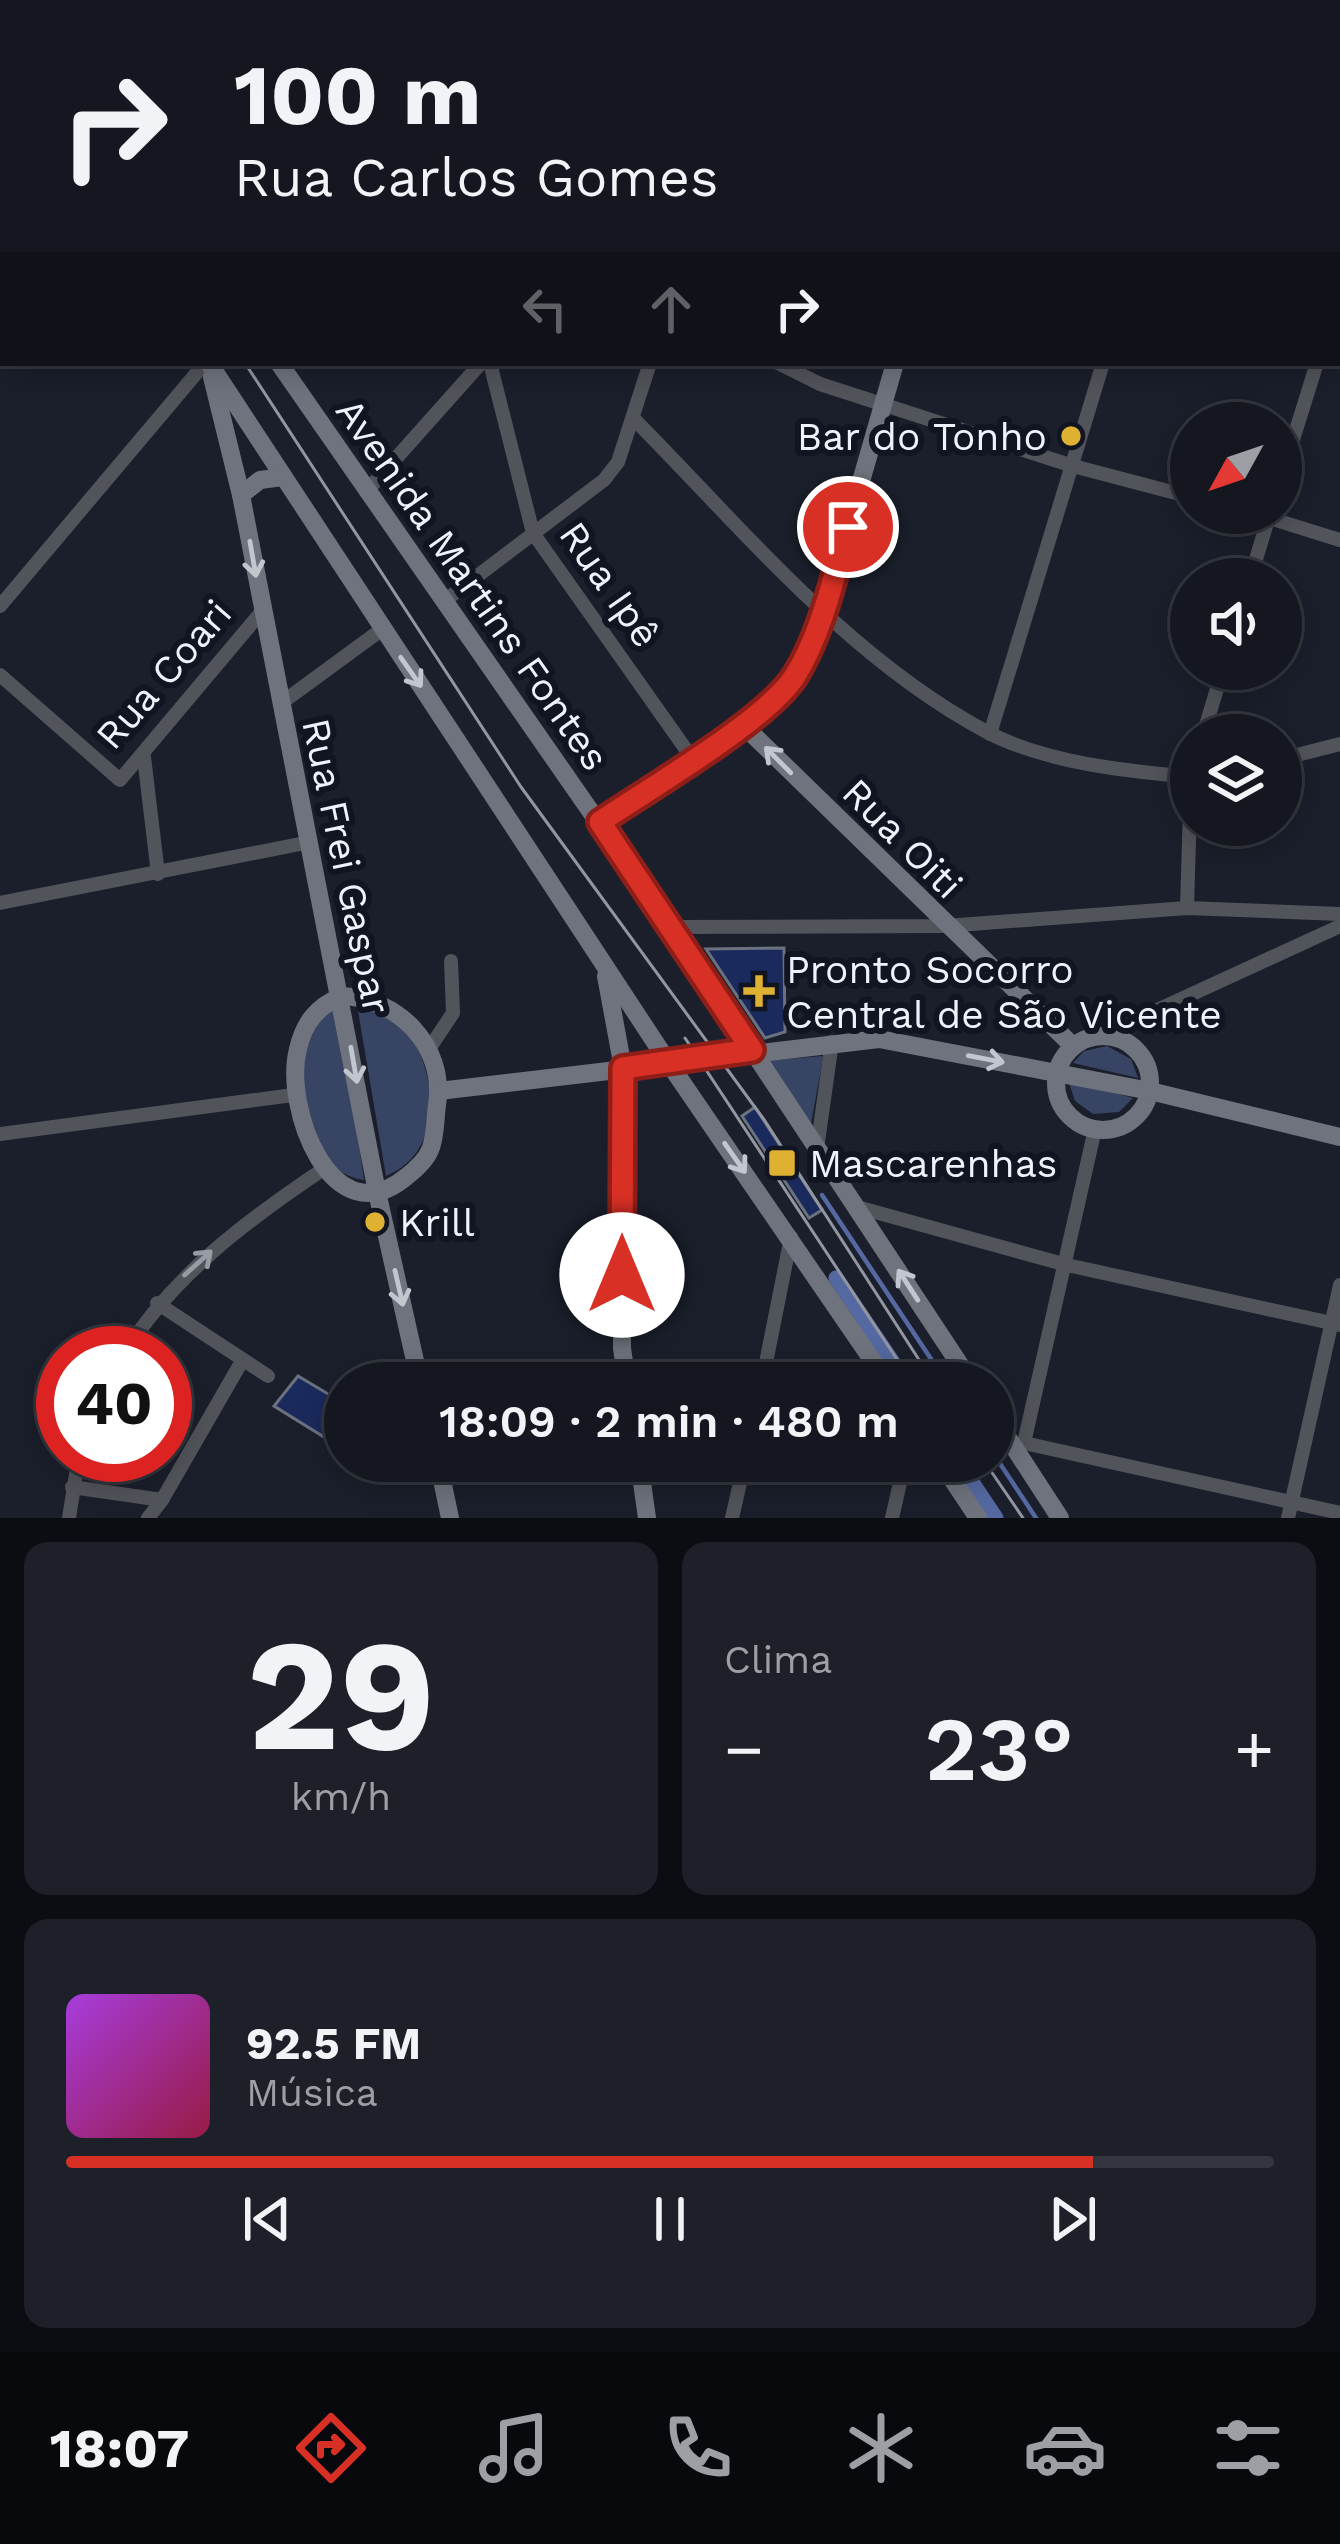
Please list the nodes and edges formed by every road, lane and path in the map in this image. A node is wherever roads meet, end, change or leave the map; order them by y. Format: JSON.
{"nodes":[{"id":1,"x":204,"y":366,"type":"edge"},
{"id":2,"x":208,"y":366,"type":"edge"},
{"id":3,"x":209,"y":366,"type":"edge"},
{"id":4,"x":281,"y":366,"type":"edge"},
{"id":5,"x":483,"y":366,"type":"edge"},
{"id":6,"x":487,"y":366,"type":"edge"},
{"id":7,"x":649,"y":366,"type":"edge"},
{"id":8,"x":784,"y":366,"type":"edge"},
{"id":9,"x":894,"y":366,"type":"edge"},
{"id":10,"x":1102,"y":366,"type":"edge"},
{"id":11,"x":1316,"y":366,"type":"edge"},
{"id":12,"x":884,"y":402,"type":"junction"},
{"id":13,"x":1302,"y":411,"type":"edge"},
{"id":14,"x":633,"y":418,"type":"junction"},
{"id":15,"x":1073,"y":466,"type":"junction"},
{"id":16,"x":283,"y":478,"type":"junction"},
{"id":17,"x":1170,"y":491,"type":"edge"},
{"id":18,"x":366,"y":492,"type":"junction"},
{"id":19,"x":242,"y":495,"type":"junction"},
{"id":20,"x":1302,"y":527,"type":"edge"},
{"id":21,"x":532,"y":533,"type":"junction"},
{"id":22,"x":1340,"y":540,"type":"edge"},
{"id":23,"x":442,"y":602,"type":"junction"},
{"id":24,"x":0,"y":606,"type":"edge"},
{"id":25,"x":262,"y":610,"type":"junction"},
{"id":26,"x":824,"y":610,"type":"junction"},
{"id":27,"x":381,"y":630,"type":"junction"},
{"id":28,"x":0,"y":675,"type":"edge"},
{"id":29,"x":280,"y":704,"type":"junction"},
{"id":30,"x":742,"y":724,"type":"junction"},
{"id":31,"x":990,"y":734,"type":"junction"},
{"id":32,"x":1340,"y":744,"type":"edge"},
{"id":33,"x":1302,"y":753,"type":"edge"},
{"id":34,"x":144,"y":758,"type":"junction"},
{"id":35,"x":692,"y":758,"type":"junction"},
{"id":36,"x":1170,"y":774,"type":"edge"},
{"id":37,"x":600,"y":822,"type":"junction"},
{"id":38,"x":310,"y":842,"type":"junction"},
{"id":39,"x":1189,"y":846,"type":"edge"},
{"id":40,"x":158,"y":874,"type":"junction"},
{"id":41,"x":0,"y":903,"type":"edge"},
{"id":42,"x":1187,"y":908,"type":"junction"},
{"id":43,"x":1340,"y":914,"type":"edge"},
{"id":44,"x":945,"y":926,"type":"junction"},
{"id":45,"x":1340,"y":926,"type":"edge"},
{"id":46,"x":671,"y":927,"type":"junction"},
{"id":47,"x":597,"y":948,"type":"junction"},
{"id":48,"x":451,"y":961,"type":"dead end"},
{"id":49,"x":342,"y":996,"type":"junction"},
{"id":50,"x":1103,"y":1035,"type":"junction"},
{"id":51,"x":832,"y":1042,"type":"junction"},
{"id":52,"x":1073,"y":1046,"type":"junction"},
{"id":53,"x":752,"y":1050,"type":"junction"},
{"id":54,"x":427,"y":1052,"type":"junction"},
{"id":55,"x":668,"y":1062,"type":"junction"},
{"id":56,"x":623,"y":1068,"type":"junction"},
{"id":57,"x":1057,"y":1072,"type":"junction"},
{"id":58,"x":439,"y":1091,"type":"junction"},
{"id":59,"x":1150,"y":1091,"type":"junction"},
{"id":60,"x":293,"y":1095,"type":"junction"},
{"id":61,"x":1095,"y":1129,"type":"junction"},
{"id":62,"x":0,"y":1133,"type":"edge"},
{"id":63,"x":1340,"y":1137,"type":"edge"},
{"id":64,"x":817,"y":1149,"type":"junction"},
{"id":65,"x":325,"y":1168,"type":"junction"},
{"id":66,"x":377,"y":1192,"type":"junction"},
{"id":67,"x":857,"y":1207,"type":"junction"},
{"id":68,"x":791,"y":1237,"type":"junction"},
{"id":69,"x":1066,"y":1264,"type":"junction"},
{"id":70,"x":1340,"y":1285,"type":"edge"},
{"id":71,"x":157,"y":1303,"type":"junction"},
{"id":72,"x":1336,"y":1324,"type":"edge"},
{"id":73,"x":142,"y":1326,"type":"edge"},
{"id":74,"x":242,"y":1361,"type":"junction"},
{"id":75,"x":415,"y":1362,"type":"edge"},
{"id":76,"x":624,"y":1362,"type":"edge"},
{"id":77,"x":766,"y":1362,"type":"edge"},
{"id":78,"x":875,"y":1362,"type":"edge"},
{"id":79,"x":958,"y":1362,"type":"edge"},
{"id":80,"x":268,"y":1376,"type":"dead end"},
{"id":81,"x":1014,"y":1439,"type":"edge"},
{"id":82,"x":1020,"y":1446,"type":"junction"},
{"id":83,"x":72,"y":1482,"type":"edge"},
{"id":84,"x":441,"y":1482,"type":"edge"},
{"id":85,"x":642,"y":1482,"type":"edge"},
{"id":86,"x":741,"y":1482,"type":"edge"},
{"id":87,"x":900,"y":1482,"type":"edge"},
{"id":88,"x":954,"y":1482,"type":"edge"},
{"id":89,"x":71,"y":1486,"type":"junction"},
{"id":90,"x":162,"y":1500,"type":"junction"},
{"id":91,"x":1289,"y":1510,"type":"edge"},
{"id":92,"x":1340,"y":1513,"type":"edge"},
{"id":93,"x":445,"y":1515,"type":"edge"},
{"id":94,"x":69,"y":1518,"type":"edge"},
{"id":95,"x":148,"y":1518,"type":"edge"},
{"id":96,"x":647,"y":1518,"type":"edge"},
{"id":97,"x":733,"y":1518,"type":"edge"},
{"id":98,"x":892,"y":1518,"type":"edge"},
{"id":99,"x":978,"y":1518,"type":"edge"},
{"id":100,"x":1060,"y":1518,"type":"edge"}],
"edges":[{"from":1,"to":24,"type":"street"},
{"from":2,"to":19,"type":"street","name":"Rua Frei Gaspar"},
{"from":3,"to":16,"type":"street"},
{"from":4,"to":18,"type":"street","name":"Avenida Martins Fontes"},
{"from":5,"to":18,"type":"street"},
{"from":6,"to":21,"type":"street","name":"Rua Ipê"},
{"from":7,"to":14,"type":"street"},
{"from":8,"to":12,"type":"street"},
{"from":9,"to":12,"type":"street"},
{"from":10,"to":15,"type":"street"},
{"from":11,"to":13,"type":"street"},
{"from":12,"to":15,"type":"street"},
{"from":12,"to":26,"type":"street"},
{"from":14,"to":21,"type":"street"},
{"from":14,"to":26,"type":"street"},
{"from":15,"to":17,"type":"street"},
{"from":15,"to":31,"type":"street"},
{"from":16,"to":19,"type":"street"},
{"from":16,"to":27,"type":"street"},
{"from":18,"to":23,"type":"street","name":"Avenida Martins Fontes"},
{"from":19,"to":25,"type":"street","name":"Rua Frei Gaspar","one_way":true},
{"from":20,"to":22,"type":"street"},
{"from":21,"to":23,"type":"street"},
{"from":21,"to":35,"type":"street","name":"Rua Ipê"},
{"from":23,"to":37,"type":"street","name":"Avenida Martins Fontes"},
{"from":25,"to":29,"type":"street","name":"Rua Frei Gaspar"},
{"from":25,"to":34,"type":"street","name":"Rua Coari"},
{"from":26,"to":30,"type":"street"},
{"from":26,"to":31,"type":"street"},
{"from":27,"to":29,"type":"street"},
{"from":27,"to":47,"type":"street","one_way":true},
{"from":28,"to":34,"type":"street","name":"Rua Coari"},
{"from":29,"to":38,"type":"street","name":"Rua Frei Gaspar"},
{"from":30,"to":35,"type":"street"},
{"from":44,"to":30,"type":"street","name":"Rua Oiti","one_way":true},
{"from":31,"to":36,"type":"street"},
{"from":32,"to":33,"type":"street"},
{"from":34,"to":40,"type":"street"},
{"from":35,"to":37,"type":"street"},
{"from":37,"to":46,"type":"street","name":"Avenida Martins Fontes"},
{"from":38,"to":40,"type":"street"},
{"from":38,"to":49,"type":"street","name":"Rua Frei Gaspar"},
{"from":39,"to":42,"type":"street"},
{"from":40,"to":41,"type":"street"},
{"from":42,"to":43,"type":"street"},
{"from":42,"to":44,"type":"street"},
{"from":44,"to":46,"type":"street"},
{"from":44,"to":52,"type":"street","name":"Rua Oiti"},
{"from":45,"to":50,"type":"street"},
{"from":46,"to":53,"type":"street","name":"Avenida Martins Fontes"},
{"from":47,"to":55,"type":"street"},
{"from":47,"to":56,"type":"street"},
{"from":48,"to":54,"type":"street"},
{"from":49,"to":54,"type":"street"},
{"from":49,"to":60,"type":"street"},
{"from":49,"to":66,"type":"street","name":"Rua Frei Gaspar","one_way":true},
{"from":50,"to":52,"type":"street"},
{"from":50,"to":59,"type":"street"},
{"from":51,"to":53,"type":"street"},
{"from":51,"to":57,"type":"street","one_way":true},
{"from":51,"to":64,"type":"street"},
{"from":52,"to":57,"type":"street"},
{"from":53,"to":55,"type":"street"},
{"from":53,"to":64,"type":"street","name":"Avenida Martins Fontes"},
{"from":54,"to":58,"type":"street"},
{"from":55,"to":56,"type":"street"},
{"from":55,"to":68,"type":"street","one_way":true},
{"from":56,"to":58,"type":"street"},
{"from":56,"to":76,"type":"street"},
{"from":57,"to":59,"type":"street"},
{"from":57,"to":61,"type":"street"},
{"from":58,"to":66,"type":"street"},
{"from":59,"to":61,"type":"street"},
{"from":59,"to":63,"type":"street"},
{"from":60,"to":62,"type":"street"},
{"from":60,"to":65,"type":"street"},
{"from":61,"to":69,"type":"street"},
{"from":64,"to":67,"type":"street","name":"Avenida Martins Fontes"},
{"from":65,"to":66,"type":"street"},
{"from":71,"to":65,"type":"street","one_way":true},
{"from":66,"to":75,"type":"street","name":"Rua Frei Gaspar","one_way":true},
{"from":67,"to":69,"type":"street"},
{"from":79,"to":67,"type":"street","name":"Avenida Martins Fontes","one_way":true},
{"from":68,"to":77,"type":"street"},
{"from":68,"to":78,"type":"street"},
{"from":69,"to":72,"type":"street"},
{"from":69,"to":82,"type":"street"},
{"from":70,"to":72,"type":"street"},
{"from":71,"to":73,"type":"street"},
{"from":71,"to":74,"type":"street"},
{"from":72,"to":91,"type":"street"},
{"from":74,"to":80,"type":"street"},
{"from":74,"to":90,"type":"street"},
{"from":81,"to":82,"type":"street"},
{"from":82,"to":91,"type":"street"},
{"from":82,"to":100,"type":"street"},
{"from":83,"to":89,"type":"street"},
{"from":84,"to":93,"type":"street"},
{"from":85,"to":96,"type":"street"},
{"from":86,"to":97,"type":"street"},
{"from":87,"to":98,"type":"street"},
{"from":88,"to":99,"type":"street"},
{"from":89,"to":90,"type":"street"},
{"from":89,"to":94,"type":"street"},
{"from":90,"to":95,"type":"street"},
{"from":91,"to":92,"type":"street"}]}
